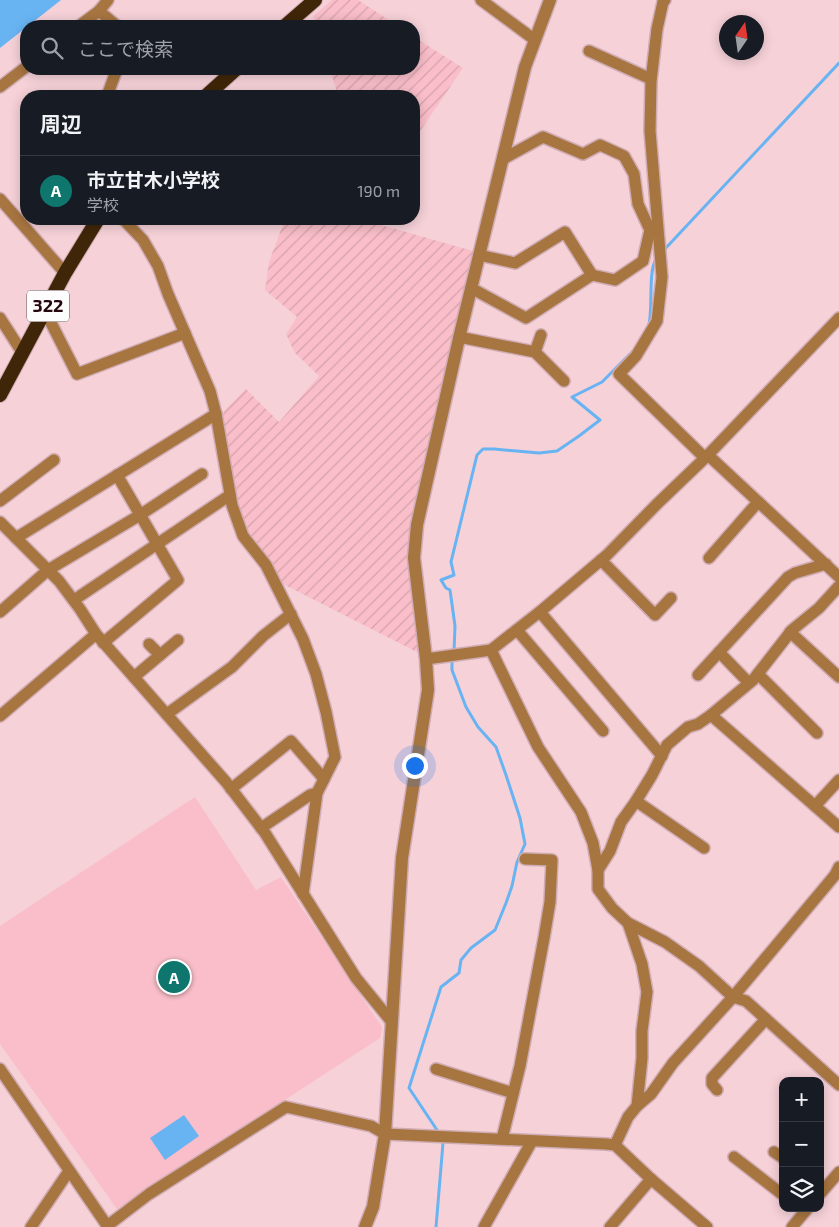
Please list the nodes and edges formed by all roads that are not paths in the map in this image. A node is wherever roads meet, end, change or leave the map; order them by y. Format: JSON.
{"nodes":[{"id":1,"x":108,"y":0,"type":"edge"},
{"id":2,"x":315,"y":0,"type":"edge"},
{"id":3,"x":481,"y":0,"type":"edge"},
{"id":4,"x":550,"y":0,"type":"edge"},
{"id":5,"x":665,"y":0,"type":"edge"},
{"id":6,"x":99,"y":11,"type":"junction"},
{"id":7,"x":87,"y":20,"type":"edge"},
{"id":8,"x":110,"y":20,"type":"edge"},
{"id":9,"x":292,"y":20,"type":"edge"},
{"id":10,"x":535,"y":40,"type":"junction"},
{"id":11,"x":589,"y":51,"type":"dead end"},
{"id":12,"x":20,"y":72,"type":"edge"},
{"id":13,"x":115,"y":75,"type":"edge"},
{"id":14,"x":229,"y":75,"type":"edge"},
{"id":15,"x":651,"y":79,"type":"junction"},
{"id":16,"x":0,"y":87,"type":"edge"},
{"id":17,"x":109,"y":90,"type":"edge"},
{"id":18,"x":213,"y":90,"type":"edge"},
{"id":19,"x":503,"y":159,"type":"junction"},
{"id":20,"x":0,"y":199,"type":"edge"},
{"id":21,"x":20,"y":221,"type":"edge"},
{"id":22,"x":23,"y":225,"type":"edge"},
{"id":23,"x":94,"y":225,"type":"edge"},
{"id":24,"x":129,"y":225,"type":"edge"},
{"id":25,"x":479,"y":255,"type":"junction"},
{"id":26,"x":66,"y":273,"type":"junction"},
{"id":27,"x":592,"y":275,"type":"junction"},
{"id":28,"x":471,"y":288,"type":"junction"},
{"id":29,"x":45,"y":312,"type":"junction"},
{"id":30,"x":0,"y":318,"type":"edge"},
{"id":31,"x":839,"y":318,"type":"edge"},
{"id":32,"x":185,"y":332,"type":"junction"},
{"id":33,"x":541,"y":335,"type":"dead end"},
{"id":34,"x":459,"y":337,"type":"junction"},
{"id":35,"x":22,"y":352,"type":"junction"},
{"id":36,"x":535,"y":352,"type":"junction"},
{"id":37,"x":564,"y":381,"type":"dead end"},
{"id":38,"x":0,"y":395,"type":"edge"},
{"id":39,"x":216,"y":414,"type":"junction"},
{"id":40,"x":707,"y":456,"type":"junction"},
{"id":41,"x":54,"y":460,"type":"dead end"},
{"id":42,"x":202,"y":474,"type":"dead end"},
{"id":43,"x":117,"y":475,"type":"junction"},
{"id":44,"x":230,"y":495,"type":"junction"},
{"id":45,"x":0,"y":501,"type":"edge"},
{"id":46,"x":758,"y":502,"type":"junction"},
{"id":47,"x":140,"y":516,"type":"junction"},
{"id":48,"x":0,"y":522,"type":"edge"},
{"id":49,"x":16,"y":538,"type":"junction"},
{"id":50,"x":157,"y":544,"type":"junction"},
{"id":51,"x":709,"y":558,"type":"dead end"},
{"id":52,"x":601,"y":560,"type":"junction"},
{"id":53,"x":826,"y":564,"type":"junction"},
{"id":54,"x":48,"y":570,"type":"junction"},
{"id":55,"x":839,"y":577,"type":"edge"},
{"id":56,"x":839,"y":586,"type":"edge"},
{"id":57,"x":671,"y":598,"type":"dead end"},
{"id":58,"x":74,"y":600,"type":"junction"},
{"id":59,"x":0,"y":612,"type":"edge"},
{"id":60,"x":540,"y":612,"type":"junction"},
{"id":61,"x":291,"y":614,"type":"junction"},
{"id":62,"x":517,"y":630,"type":"junction"},
{"id":63,"x":790,"y":632,"type":"junction"},
{"id":64,"x":100,"y":639,"type":"junction"},
{"id":65,"x":178,"y":640,"type":"dead end"},
{"id":66,"x":149,"y":644,"type":"dead end"},
{"id":67,"x":491,"y":650,"type":"junction"},
{"id":68,"x":718,"y":652,"type":"junction"},
{"id":69,"x":160,"y":655,"type":"junction"},
{"id":70,"x":426,"y":659,"type":"junction"},
{"id":71,"x":698,"y":675,"type":"dead end"},
{"id":72,"x":134,"y":677,"type":"junction"},
{"id":73,"x":839,"y":677,"type":"edge"},
{"id":74,"x":753,"y":678,"type":"junction"},
{"id":75,"x":2,"y":711,"type":"edge"},
{"id":76,"x":167,"y":714,"type":"junction"},
{"id":77,"x":711,"y":715,"type":"junction"},
{"id":78,"x":603,"y":731,"type":"dead end"},
{"id":79,"x":817,"y":733,"type":"dead end"},
{"id":80,"x":662,"y":756,"type":"junction"},
{"id":81,"x":324,"y":779,"type":"junction"},
{"id":82,"x":839,"y":780,"type":"edge"},
{"id":83,"x":231,"y":789,"type":"junction"},
{"id":84,"x":317,"y":793,"type":"junction"},
{"id":85,"x":636,"y":801,"type":"junction"},
{"id":86,"x":815,"y":806,"type":"junction"},
{"id":87,"x":839,"y":827,"type":"edge"},
{"id":88,"x":261,"y":828,"type":"junction"},
{"id":89,"x":704,"y":848,"type":"dead end"},
{"id":90,"x":525,"y":858,"type":"dead end"},
{"id":91,"x":839,"y":867,"type":"edge"},
{"id":92,"x":598,"y":870,"type":"junction"},
{"id":93,"x":303,"y":894,"type":"junction"},
{"id":94,"x":628,"y":923,"type":"junction"},
{"id":95,"x":733,"y":997,"type":"junction"},
{"id":96,"x":766,"y":1019,"type":"junction"},
{"id":97,"x":391,"y":1021,"type":"junction"},
{"id":98,"x":436,"y":1068,"type":"dead end"},
{"id":99,"x":0,"y":1069,"type":"edge"},
{"id":100,"x":839,"y":1085,"type":"edge"},
{"id":101,"x":717,"y":1090,"type":"dead end"},
{"id":102,"x":513,"y":1093,"type":"junction"},
{"id":103,"x":637,"y":1106,"type":"junction"},
{"id":104,"x":385,"y":1134,"type":"junction"},
{"id":105,"x":502,"y":1139,"type":"junction"},
{"id":106,"x":532,"y":1141,"type":"junction"},
{"id":107,"x":615,"y":1145,"type":"junction"},
{"id":108,"x":734,"y":1157,"type":"dead end"},
{"id":109,"x":69,"y":1171,"type":"junction"},
{"id":110,"x":839,"y":1172,"type":"edge"},
{"id":111,"x":651,"y":1179,"type":"junction"},
{"id":112,"x":824,"y":1187,"type":"edge"},
{"id":113,"x":779,"y":1192,"type":"edge"},
{"id":114,"x":803,"y":1212,"type":"edge"},
{"id":115,"x":108,"y":1226,"type":"edge"},
{"id":116,"x":31,"y":1227,"type":"edge"},
{"id":117,"x":366,"y":1227,"type":"edge"},
{"id":118,"x":484,"y":1227,"type":"edge"},
{"id":119,"x":610,"y":1227,"type":"edge"},
{"id":120,"x":707,"y":1227,"type":"edge"},
{"id":121,"x":792,"y":1227,"type":"edge"}],
"edges":[{"from":1,"to":6,"type":"street"},
{"from":2,"to":9,"type":"highway"},
{"from":3,"to":10,"type":"street"},
{"from":4,"to":10,"type":"street"},
{"from":5,"to":15,"type":"street"},
{"from":6,"to":7,"type":"street"},
{"from":6,"to":8,"type":"street"},
{"from":10,"to":19,"type":"street"},
{"from":11,"to":15,"type":"street"},
{"from":12,"to":16,"type":"street"},
{"from":13,"to":17,"type":"street"},
{"from":14,"to":18,"type":"highway"},
{"from":15,"to":40,"type":"street"},
{"from":19,"to":25,"type":"street"},
{"from":19,"to":27,"type":"street"},
{"from":20,"to":21,"type":"street"},
{"from":22,"to":26,"type":"street"},
{"from":23,"to":26,"type":"highway","number":"322"},
{"from":24,"to":32,"type":"street"},
{"from":25,"to":27,"type":"street"},
{"from":25,"to":28,"type":"street"},
{"from":26,"to":29,"type":"highway","number":"322"},
{"from":27,"to":28,"type":"street"},
{"from":28,"to":34,"type":"street"},
{"from":29,"to":32,"type":"street"},
{"from":29,"to":35,"type":"highway","number":"322"},
{"from":30,"to":35,"type":"street"},
{"from":31,"to":40,"type":"street"},
{"from":32,"to":39,"type":"street"},
{"from":33,"to":36,"type":"street"},
{"from":34,"to":36,"type":"street"},
{"from":34,"to":70,"type":"street"},
{"from":35,"to":38,"type":"highway","number":"322"},
{"from":36,"to":37,"type":"street"},
{"from":39,"to":43,"type":"street"},
{"from":39,"to":44,"type":"street"},
{"from":40,"to":46,"type":"street"},
{"from":40,"to":52,"type":"street"},
{"from":41,"to":45,"type":"street"},
{"from":42,"to":47,"type":"street"},
{"from":43,"to":47,"type":"street"},
{"from":43,"to":49,"type":"street"},
{"from":44,"to":50,"type":"street"},
{"from":44,"to":61,"type":"street"},
{"from":46,"to":51,"type":"street"},
{"from":46,"to":53,"type":"street"},
{"from":47,"to":50,"type":"street"},
{"from":47,"to":54,"type":"street"},
{"from":48,"to":49,"type":"street"},
{"from":49,"to":54,"type":"street"},
{"from":50,"to":58,"type":"street"},
{"from":50,"to":64,"type":"street"},
{"from":52,"to":57,"type":"street"},
{"from":52,"to":60,"type":"street"},
{"from":53,"to":55,"type":"street"},
{"from":53,"to":68,"type":"street"},
{"from":54,"to":58,"type":"street"},
{"from":54,"to":59,"type":"street"},
{"from":56,"to":63,"type":"street"},
{"from":58,"to":64,"type":"street"},
{"from":60,"to":62,"type":"street"},
{"from":60,"to":80,"type":"street"},
{"from":61,"to":76,"type":"street"},
{"from":61,"to":81,"type":"street"},
{"from":62,"to":67,"type":"street"},
{"from":62,"to":78,"type":"street"},
{"from":63,"to":73,"type":"street"},
{"from":63,"to":74,"type":"street"},
{"from":64,"to":72,"type":"street"},
{"from":64,"to":75,"type":"street"},
{"from":65,"to":69,"type":"street"},
{"from":66,"to":69,"type":"street"},
{"from":67,"to":70,"type":"street"},
{"from":67,"to":92,"type":"street"},
{"from":68,"to":71,"type":"street"},
{"from":68,"to":74,"type":"street"},
{"from":69,"to":72,"type":"street"},
{"from":70,"to":97,"type":"street"},
{"from":72,"to":76,"type":"street"},
{"from":74,"to":77,"type":"street"},
{"from":74,"to":79,"type":"street"},
{"from":76,"to":83,"type":"street"},
{"from":77,"to":80,"type":"street"},
{"from":77,"to":86,"type":"street"},
{"from":80,"to":85,"type":"street"},
{"from":81,"to":83,"type":"street"},
{"from":81,"to":84,"type":"street"},
{"from":82,"to":86,"type":"street"},
{"from":83,"to":88,"type":"street"},
{"from":84,"to":88,"type":"street"},
{"from":84,"to":93,"type":"street"},
{"from":85,"to":89,"type":"street"},
{"from":85,"to":92,"type":"street"},
{"from":86,"to":87,"type":"street"},
{"from":88,"to":93,"type":"street"},
{"from":90,"to":102,"type":"street"},
{"from":91,"to":95,"type":"street"},
{"from":92,"to":94,"type":"street"},
{"from":93,"to":97,"type":"street"},
{"from":94,"to":95,"type":"street"},
{"from":94,"to":103,"type":"street"},
{"from":95,"to":96,"type":"street"},
{"from":95,"to":103,"type":"street"},
{"from":96,"to":100,"type":"street"},
{"from":96,"to":101,"type":"street"},
{"from":97,"to":104,"type":"street"},
{"from":98,"to":102,"type":"street"},
{"from":99,"to":109,"type":"street"},
{"from":102,"to":105,"type":"street"},
{"from":103,"to":107,"type":"street"},
{"from":104,"to":105,"type":"street"},
{"from":104,"to":115,"type":"street"},
{"from":104,"to":117,"type":"street"},
{"from":105,"to":106,"type":"street"},
{"from":106,"to":107,"type":"street"},
{"from":106,"to":118,"type":"street"},
{"from":107,"to":111,"type":"street"},
{"from":108,"to":113,"type":"street"},
{"from":109,"to":115,"type":"street"},
{"from":109,"to":116,"type":"street"},
{"from":110,"to":112,"type":"street"},
{"from":111,"to":119,"type":"street"},
{"from":111,"to":120,"type":"street"},
{"from":114,"to":121,"type":"street"}]}
